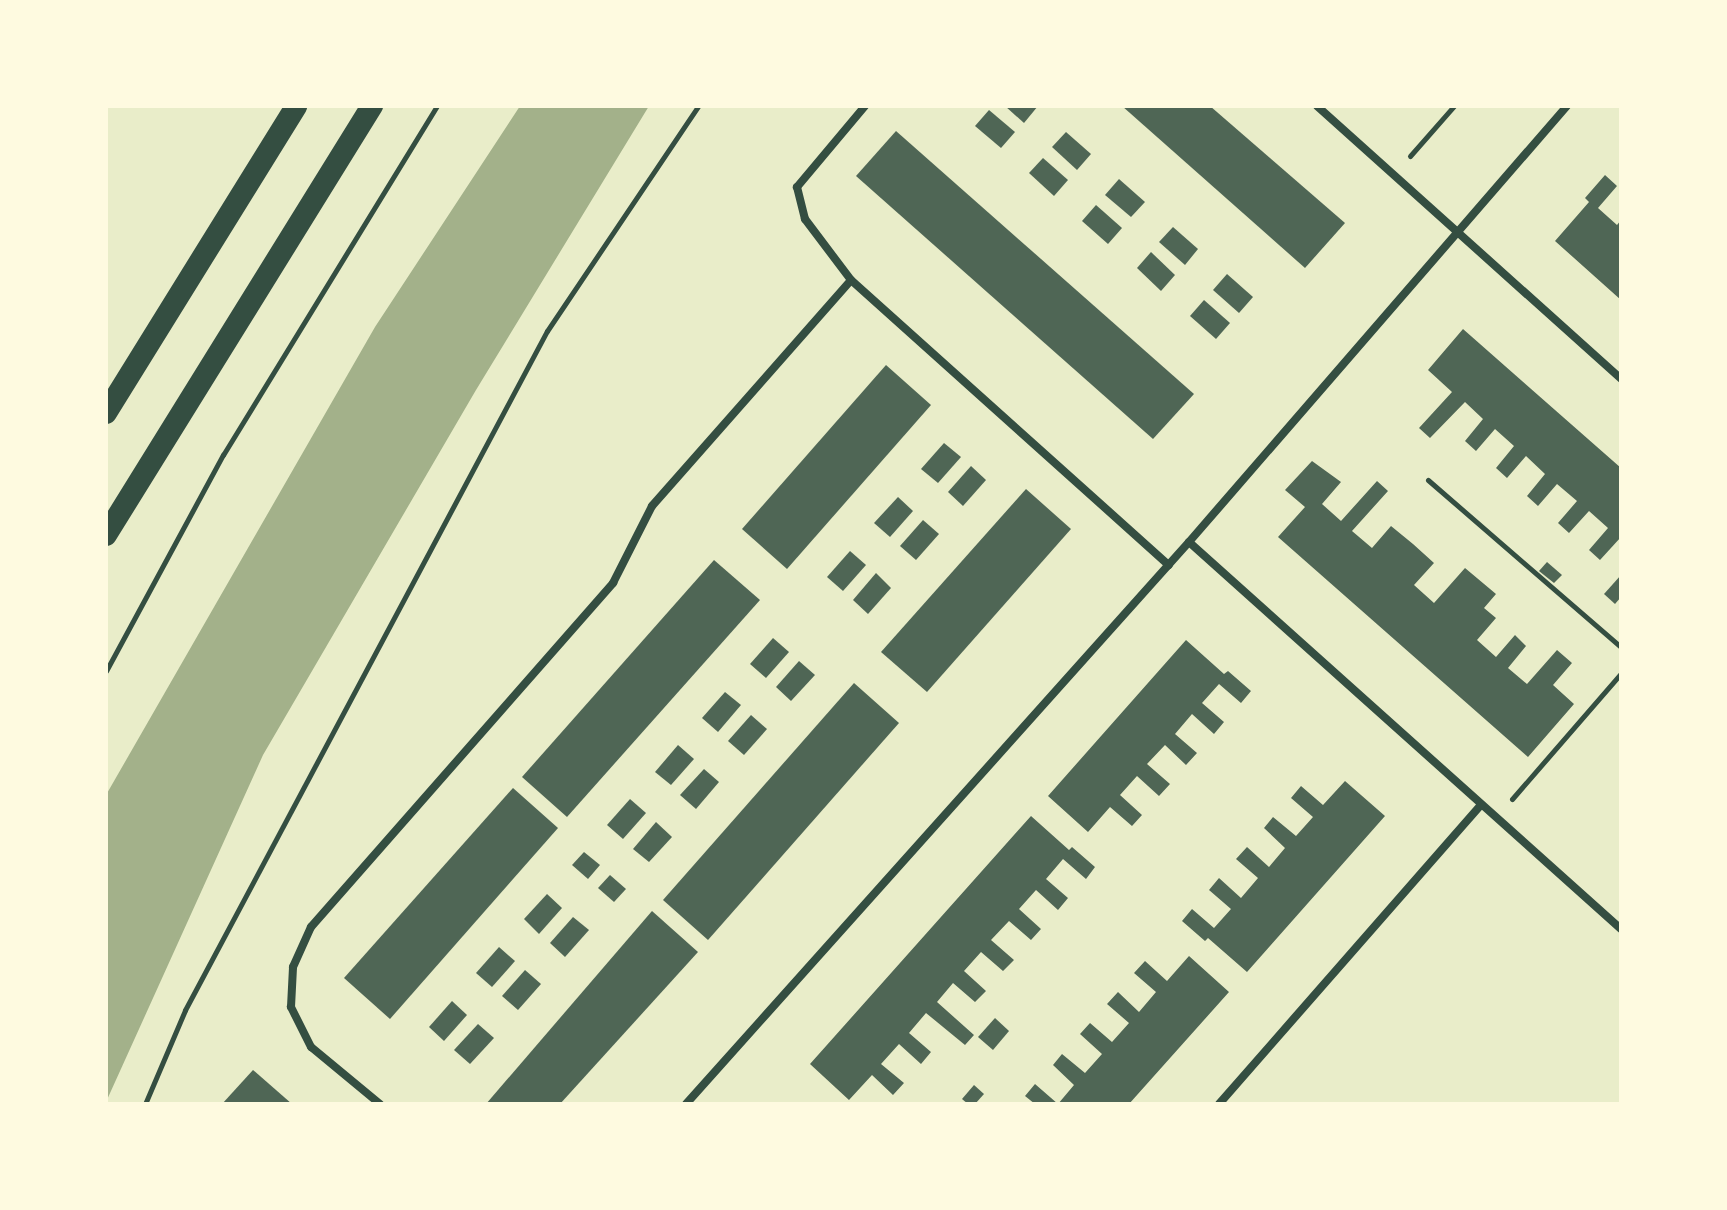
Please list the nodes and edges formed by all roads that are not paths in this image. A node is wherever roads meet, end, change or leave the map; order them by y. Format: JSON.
{"nodes":[{"id":1,"x":296,"y":106,"type":"edge"},
{"id":2,"x":372,"y":106,"type":"edge"},
{"id":3,"x":865,"y":106,"type":"edge"},
{"id":4,"x":1317,"y":106,"type":"edge"},
{"id":5,"x":1567,"y":106,"type":"edge"},
{"id":6,"x":1459,"y":233,"type":"junction"},
{"id":7,"x":851,"y":280,"type":"junction"},
{"id":8,"x":1621,"y":379,"type":"edge"},
{"id":9,"x":106,"y":413,"type":"edge"},
{"id":10,"x":106,"y":535,"type":"edge"},
{"id":11,"x":1189,"y":542,"type":"junction"},
{"id":12,"x":1169,"y":565,"type":"junction"},
{"id":13,"x":1481,"y":805,"type":"junction"},
{"id":14,"x":1621,"y":929,"type":"edge"},
{"id":15,"x":380,"y":1104,"type":"edge"},
{"id":16,"x":686,"y":1104,"type":"edge"},
{"id":17,"x":1219,"y":1104,"type":"edge"}],
"edges":[{"from":1,"to":9,"type":"highway"},
{"from":2,"to":10,"type":"highway"},
{"from":3,"to":7,"type":"street"},
{"from":4,"to":6,"type":"street"},
{"from":5,"to":6,"type":"street"},
{"from":6,"to":8,"type":"street"},
{"from":6,"to":11,"type":"street"},
{"from":7,"to":12,"type":"street"},
{"from":7,"to":15,"type":"street"},
{"from":11,"to":12,"type":"street"},
{"from":11,"to":13,"type":"street"},
{"from":12,"to":16,"type":"street"},
{"from":13,"to":14,"type":"street"},
{"from":13,"to":17,"type":"street"}]}
